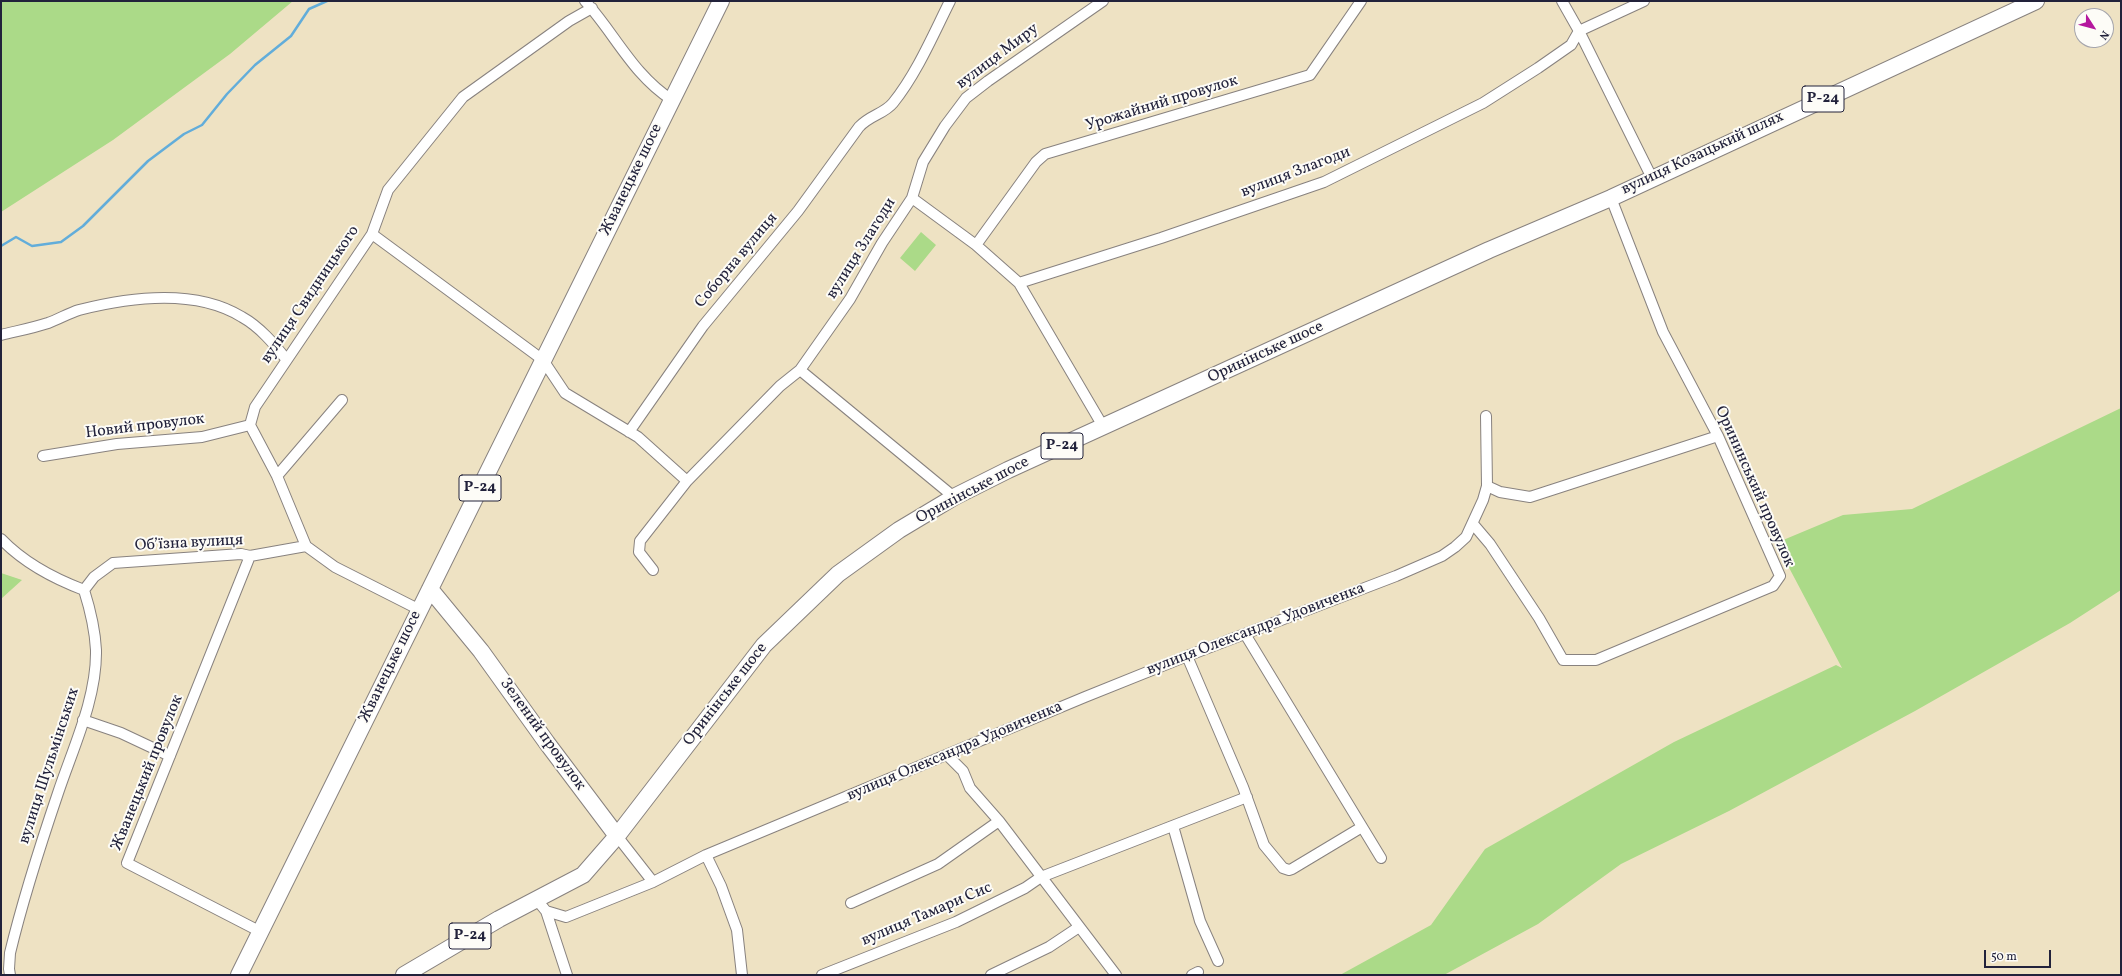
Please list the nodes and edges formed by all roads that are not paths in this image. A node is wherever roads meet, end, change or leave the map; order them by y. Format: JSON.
{"nodes":[{"id":1,"x":721,"y":1,"type":"edge"},
{"id":2,"x":950,"y":1,"type":"edge"},
{"id":3,"x":1103,"y":1,"type":"edge"},
{"id":4,"x":1361,"y":1,"type":"edge"},
{"id":5,"x":1562,"y":1,"type":"edge"},
{"id":6,"x":1644,"y":1,"type":"edge"},
{"id":7,"x":2036,"y":1,"type":"edge"},
{"id":8,"x":588,"y":5,"type":"edge"},
{"id":9,"x":1579,"y":31,"type":"junction"},
{"id":10,"x":672,"y":100,"type":"junction"},
{"id":11,"x":1652,"y":178,"type":"junction"},
{"id":12,"x":912,"y":198,"type":"junction"},
{"id":13,"x":1610,"y":198,"type":"junction"},
{"id":14,"x":372,"y":234,"type":"junction"},
{"id":15,"x":976,"y":245,"type":"junction"},
{"id":16,"x":1019,"y":284,"type":"junction"},
{"id":17,"x":1,"y":335,"type":"edge"},
{"id":18,"x":286,"y":359,"type":"junction"},
{"id":19,"x":543,"y":360,"type":"junction"},
{"id":20,"x":800,"y":370,"type":"junction"},
{"id":21,"x":342,"y":400,"type":"dead end"},
{"id":22,"x":1486,"y":416,"type":"dead end"},
{"id":23,"x":250,"y":425,"type":"junction"},
{"id":24,"x":1104,"y":428,"type":"junction"},
{"id":25,"x":629,"y":432,"type":"junction"},
{"id":26,"x":1718,"y":436,"type":"junction"},
{"id":27,"x":43,"y":456,"type":"dead end"},
{"id":28,"x":277,"y":476,"type":"junction"},
{"id":29,"x":687,"y":481,"type":"junction"},
{"id":30,"x":1488,"y":486,"type":"junction"},
{"id":31,"x":954,"y":497,"type":"junction"},
{"id":32,"x":1473,"y":524,"type":"junction"},
{"id":33,"x":1,"y":538,"type":"edge"},
{"id":34,"x":306,"y":546,"type":"junction"},
{"id":35,"x":250,"y":556,"type":"junction"},
{"id":36,"x":653,"y":570,"type":"dead end"},
{"id":37,"x":430,"y":589,"type":"junction"},
{"id":38,"x":84,"y":590,"type":"junction"},
{"id":39,"x":420,"y":610,"type":"junction"},
{"id":40,"x":1245,"y":634,"type":"junction"},
{"id":41,"x":1187,"y":656,"type":"junction"},
{"id":42,"x":83,"y":720,"type":"junction"},
{"id":43,"x":170,"y":756,"type":"junction"},
{"id":44,"x":948,"y":756,"type":"junction"},
{"id":45,"x":1246,"y":798,"type":"junction"},
{"id":46,"x":999,"y":821,"type":"junction"},
{"id":47,"x":1173,"y":826,"type":"junction"},
{"id":48,"x":1362,"y":827,"type":"junction"},
{"id":49,"x":617,"y":836,"type":"junction"},
{"id":50,"x":706,"y":855,"type":"junction"},
{"id":51,"x":1381,"y":858,"type":"dead end"},
{"id":52,"x":1041,"y":877,"type":"junction"},
{"id":53,"x":653,"y":882,"type":"junction"},
{"id":54,"x":851,"y":903,"type":"dead end"},
{"id":55,"x":541,"y":906,"type":"junction"},
{"id":56,"x":1079,"y":927,"type":"junction"},
{"id":57,"x":261,"y":932,"type":"junction"},
{"id":58,"x":1218,"y":961,"type":"dead end"},
{"id":59,"x":10,"y":975,"type":"edge"},
{"id":60,"x":239,"y":975,"type":"edge"},
{"id":61,"x":404,"y":975,"type":"edge"},
{"id":62,"x":567,"y":975,"type":"edge"},
{"id":63,"x":742,"y":975,"type":"edge"},
{"id":64,"x":822,"y":975,"type":"edge"},
{"id":65,"x":991,"y":975,"type":"edge"},
{"id":66,"x":1116,"y":975,"type":"edge"}],
"edges":[{"from":1,"to":10,"type":"main road","name":"Жванецьке шосе","number":"Р-24"},
{"from":2,"to":25,"type":"street","name":"Соборна вулиця"},
{"from":3,"to":12,"type":"street","name":"вулиця Миру"},
{"from":4,"to":15,"type":"street","name":"Урожайний провулок"},
{"from":5,"to":9,"type":"street"},
{"from":6,"to":9,"type":"street"},
{"from":7,"to":11,"type":"main road","name":"вулиця Козацький шлях","number":"Р-24"},
{"from":8,"to":10,"type":"street"},
{"from":8,"to":14,"type":"street","name":"вулиця Свидницького"},
{"from":9,"to":11,"type":"street"},
{"from":9,"to":16,"type":"street","name":"вулиця Злагоди"},
{"from":10,"to":19,"type":"main road","name":"Жванецьке шосе","number":"Р-24"},
{"from":11,"to":13,"type":"main road","name":"вулиця Козацький шлях","number":"Р-24"},
{"from":12,"to":15,"type":"street","name":"вулиця Злагоди"},
{"from":12,"to":20,"type":"street","name":"вулиця Злагоди"},
{"from":13,"to":24,"type":"main road","name":"Оринінське шосе","number":"Р-24"},
{"from":13,"to":26,"type":"street","name":"Орининський провулок"},
{"from":14,"to":18,"type":"street","name":"вулиця Свидницького"},
{"from":14,"to":19,"type":"street"},
{"from":15,"to":16,"type":"street","name":"вулиця Злагоди"},
{"from":16,"to":24,"type":"street","name":"вулиця Злагоди"},
{"from":17,"to":18,"type":"street"},
{"from":18,"to":23,"type":"street","name":"вулиця Свидницького"},
{"from":19,"to":25,"type":"street"},
{"from":19,"to":37,"type":"main road","name":"Жванецьке шосе","number":"Р-24"},
{"from":20,"to":29,"type":"street","name":"вулиця Злагоди"},
{"from":20,"to":31,"type":"street"},
{"from":21,"to":28,"type":"street"},
{"from":22,"to":30,"type":"street","name":"вулиця Олександра Удовиченка"},
{"from":23,"to":27,"type":"street","name":"Новий провулок"},
{"from":23,"to":28,"type":"street"},
{"from":24,"to":31,"type":"main road","name":"Оринінське шосе","number":"Р-24"},
{"from":25,"to":29,"type":"street"},
{"from":26,"to":30,"type":"street"},
{"from":26,"to":32,"type":"street","name":"Орининський провулок"},
{"from":28,"to":34,"type":"street"},
{"from":29,"to":36,"type":"street","name":"вулиця Злагоди"},
{"from":30,"to":32,"type":"street","name":"вулиця Олександра Удовиченка"},
{"from":31,"to":49,"type":"main road","name":"Оринінське шосе","number":"Р-24"},
{"from":32,"to":40,"type":"street","name":"вулиця Олександра Удовиченка"},
{"from":33,"to":38,"type":"street"},
{"from":34,"to":35,"type":"street","name":"Обʼїзна вулиця"},
{"from":34,"to":39,"type":"street"},
{"from":35,"to":38,"type":"street","name":"Обʼїзна вулиця"},
{"from":35,"to":43,"type":"street","name":"Жванецький провулок"},
{"from":37,"to":39,"type":"main road","name":"Жванецьке шосе","number":"Р-24"},
{"from":37,"to":49,"type":"main road","name":"Зелений провулок"},
{"from":38,"to":42,"type":"street","name":"вулиця Шульмінських"},
{"from":39,"to":57,"type":"main road","name":"Жванецьке шосе","number":"Р-24"},
{"from":40,"to":41,"type":"street","name":"вулиця Олександра Удовиченка"},
{"from":40,"to":48,"type":"street"},
{"from":41,"to":44,"type":"street","name":"вулиця Олександра Удовиченка"},
{"from":41,"to":45,"type":"street"},
{"from":42,"to":43,"type":"street"},
{"from":42,"to":59,"type":"street","name":"вулиця Шульмінських"},
{"from":43,"to":57,"type":"street","name":"Жванецький провулок"},
{"from":44,"to":46,"type":"street"},
{"from":44,"to":50,"type":"street","name":"вулиця Олександра Удовиченка"},
{"from":45,"to":47,"type":"street","name":"вулиця Тамари Сис"},
{"from":45,"to":48,"type":"street"},
{"from":46,"to":52,"type":"street"},
{"from":46,"to":54,"type":"street"},
{"from":47,"to":52,"type":"street","name":"вулиця Тамари Сис"},
{"from":47,"to":58,"type":"street"},
{"from":48,"to":51,"type":"street"},
{"from":49,"to":53,"type":"street","name":"Зелений провулок"},
{"from":49,"to":55,"type":"main road","name":"Оринінське шосе","number":"Р-24"},
{"from":50,"to":53,"type":"street","name":"вулиця Олександра Удовиченка"},
{"from":50,"to":63,"type":"street"},
{"from":52,"to":56,"type":"street"},
{"from":52,"to":64,"type":"street","name":"вулиця Тамари Сис"},
{"from":53,"to":55,"type":"street","name":"вулиця Олександра Удовиченка"},
{"from":55,"to":61,"type":"main road","number":"Р-24"},
{"from":55,"to":62,"type":"street"},
{"from":56,"to":65,"type":"street"},
{"from":56,"to":66,"type":"street"},
{"from":57,"to":60,"type":"main road","name":"Жванецьке шосе","number":"Р-24"}]}
